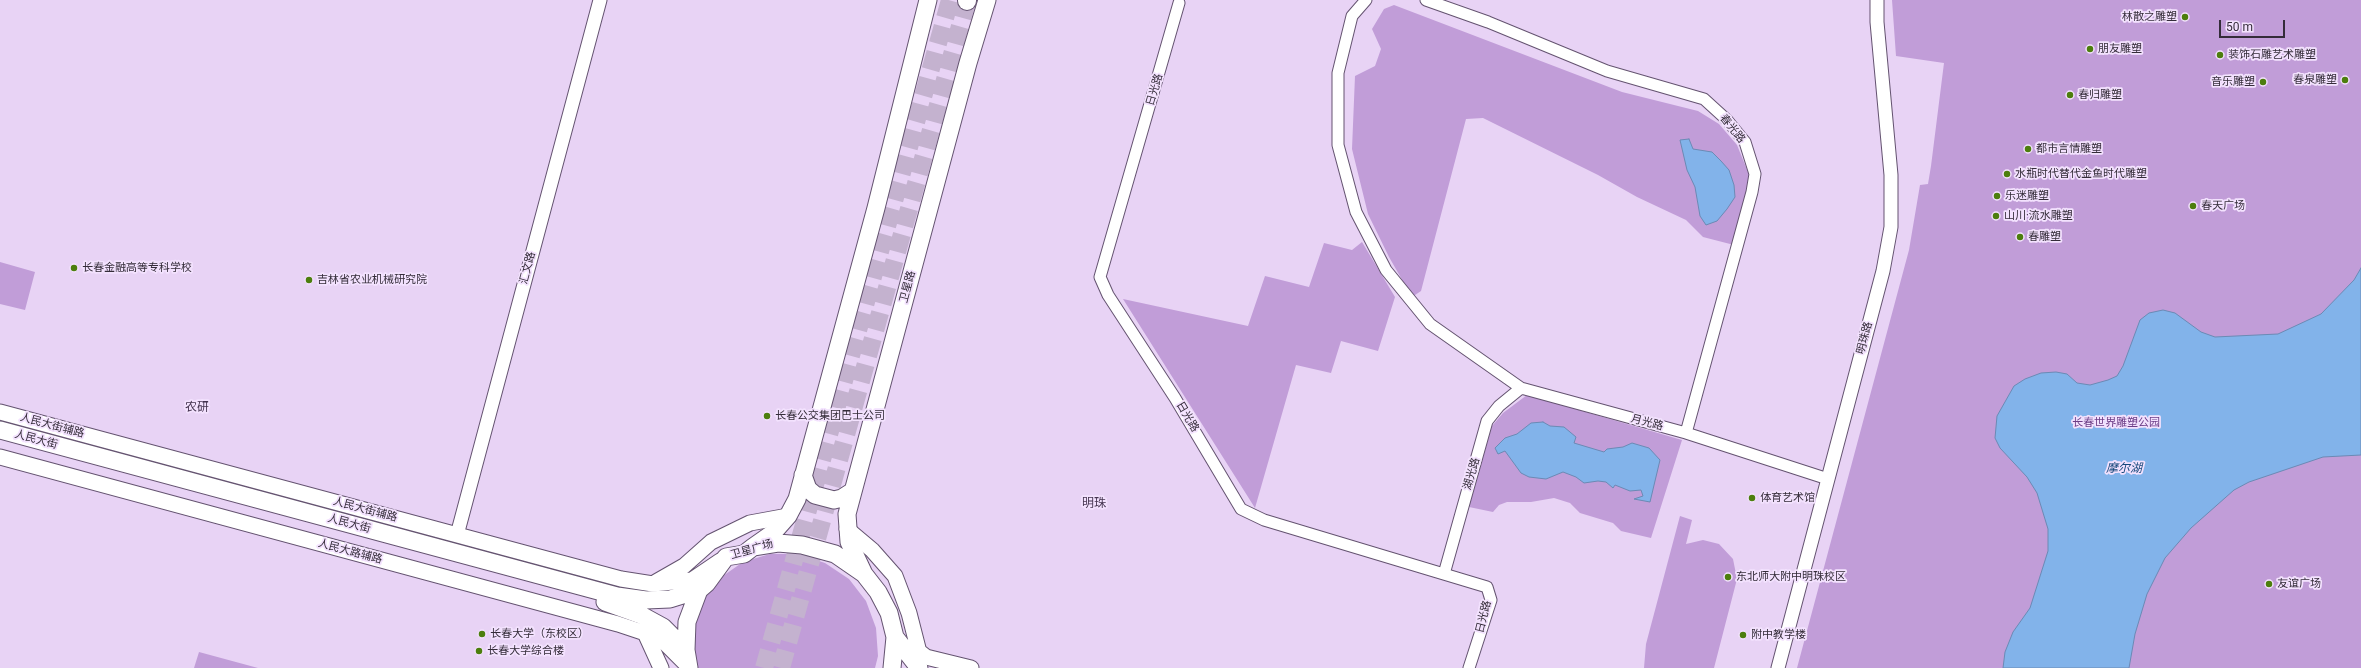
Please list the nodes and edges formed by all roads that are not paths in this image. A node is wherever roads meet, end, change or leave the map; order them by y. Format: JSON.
{"nodes":[{"id":1,"x":600,"y":0,"type":"edge"},
{"id":2,"x":928,"y":0,"type":"edge"},
{"id":3,"x":987,"y":0,"type":"edge"},
{"id":4,"x":1366,"y":0,"type":"edge"},
{"id":5,"x":1426,"y":0,"type":"edge"},
{"id":6,"x":1877,"y":0,"type":"edge"},
{"id":7,"x":1180,"y":3,"type":"dead end"},
{"id":8,"x":1521,"y":388,"type":"junction"},
{"id":9,"x":0,"y":412,"type":"edge"},
{"id":10,"x":0,"y":430,"type":"edge"},
{"id":11,"x":1686,"y":433,"type":"junction"},
{"id":12,"x":0,"y":440,"type":"edge"},
{"id":13,"x":0,"y":457,"type":"edge"},
{"id":14,"x":804,"y":475,"type":"junction"},
{"id":15,"x":1829,"y":476,"type":"junction"},
{"id":16,"x":853,"y":491,"type":"junction"},
{"id":17,"x":788,"y":516,"type":"junction"},
{"id":18,"x":847,"y":528,"type":"junction"},
{"id":19,"x":457,"y":535,"type":"junction"},
{"id":20,"x":753,"y":547,"type":"junction"},
{"id":21,"x":726,"y":557,"type":"junction"},
{"id":22,"x":864,"y":574,"type":"junction"},
{"id":23,"x":1444,"y":574,"type":"junction"},
{"id":24,"x":653,"y":584,"type":"junction"},
{"id":25,"x":700,"y":590,"type":"junction"},
{"id":26,"x":888,"y":613,"type":"junction"},
{"id":27,"x":645,"y":633,"type":"junction"},
{"id":28,"x":895,"y":637,"type":"junction"},
{"id":29,"x":686,"y":650,"type":"junction"},
{"id":30,"x":919,"y":660,"type":"edge"},
{"id":31,"x":661,"y":668,"type":"edge"},
{"id":32,"x":689,"y":668,"type":"edge"},
{"id":33,"x":892,"y":668,"type":"edge"},
{"id":34,"x":971,"y":668,"type":"edge"},
{"id":35,"x":1469,"y":668,"type":"edge"},
{"id":36,"x":1778,"y":668,"type":"edge"}],
"edges":[{"from":1,"to":19,"type":"street","name":"汇文路"},
{"from":2,"to":14,"type":"main road"},
{"from":3,"to":16,"type":"main road","name":"卫星路"},
{"from":4,"to":8,"type":"street","name":"月光路"},
{"from":5,"to":11,"type":"street","name":"春光路"},
{"from":6,"to":15,"type":"street","name":"明珠路"},
{"from":7,"to":23,"type":"street","name":"日光路"},
{"from":8,"to":11,"type":"street","name":"月光路"},
{"from":8,"to":23,"type":"street","name":"湖光路"},
{"from":9,"to":19,"type":"main road","name":"人民大街辅路"},
{"from":10,"to":25,"type":"main road","name":"人民大街"},
{"from":11,"to":15,"type":"street","name":"月光路"},
{"from":12,"to":29,"type":"main road","name":"人民大街"},
{"from":13,"to":27,"type":"main road","name":"人民大路辅路"},
{"from":14,"to":16,"type":"main road"},
{"from":14,"to":17,"type":"main road"},
{"from":15,"to":36,"type":"street","name":"明珠路"},
{"from":16,"to":18,"type":"main road","name":"卫星路"},
{"from":17,"to":20,"type":"main road"},
{"from":17,"to":24,"type":"main road"},
{"from":18,"to":22,"type":"main road","name":"卫星路"},
{"from":18,"to":30,"type":"main road"},
{"from":19,"to":24,"type":"main road","name":"人民大街辅路"},
{"from":20,"to":21,"type":"main road","name":"卫星广场"},
{"from":20,"to":22,"type":"main road","name":"卫星广场"},
{"from":21,"to":24,"type":"main road","name":"人民大街辅路"},
{"from":21,"to":25,"type":"main road","name":"卫星广场"},
{"from":22,"to":26,"type":"main road","name":"卫星广场"},
{"from":23,"to":35,"type":"street","name":"日光路"},
{"from":25,"to":29,"type":"main road","name":"卫星广场"},
{"from":26,"to":28,"type":"main road","name":"卫星广场"},
{"from":26,"to":30,"type":"main road"},
{"from":27,"to":31,"type":"main road"},
{"from":27,"to":32,"type":"main road","name":"人民大路辅路"},
{"from":28,"to":30,"type":"main road"},
{"from":28,"to":33,"type":"main road","name":"卫星广场"},
{"from":29,"to":32,"type":"main road","name":"卫星广场"},
{"from":30,"to":34,"type":"main road"}]}
